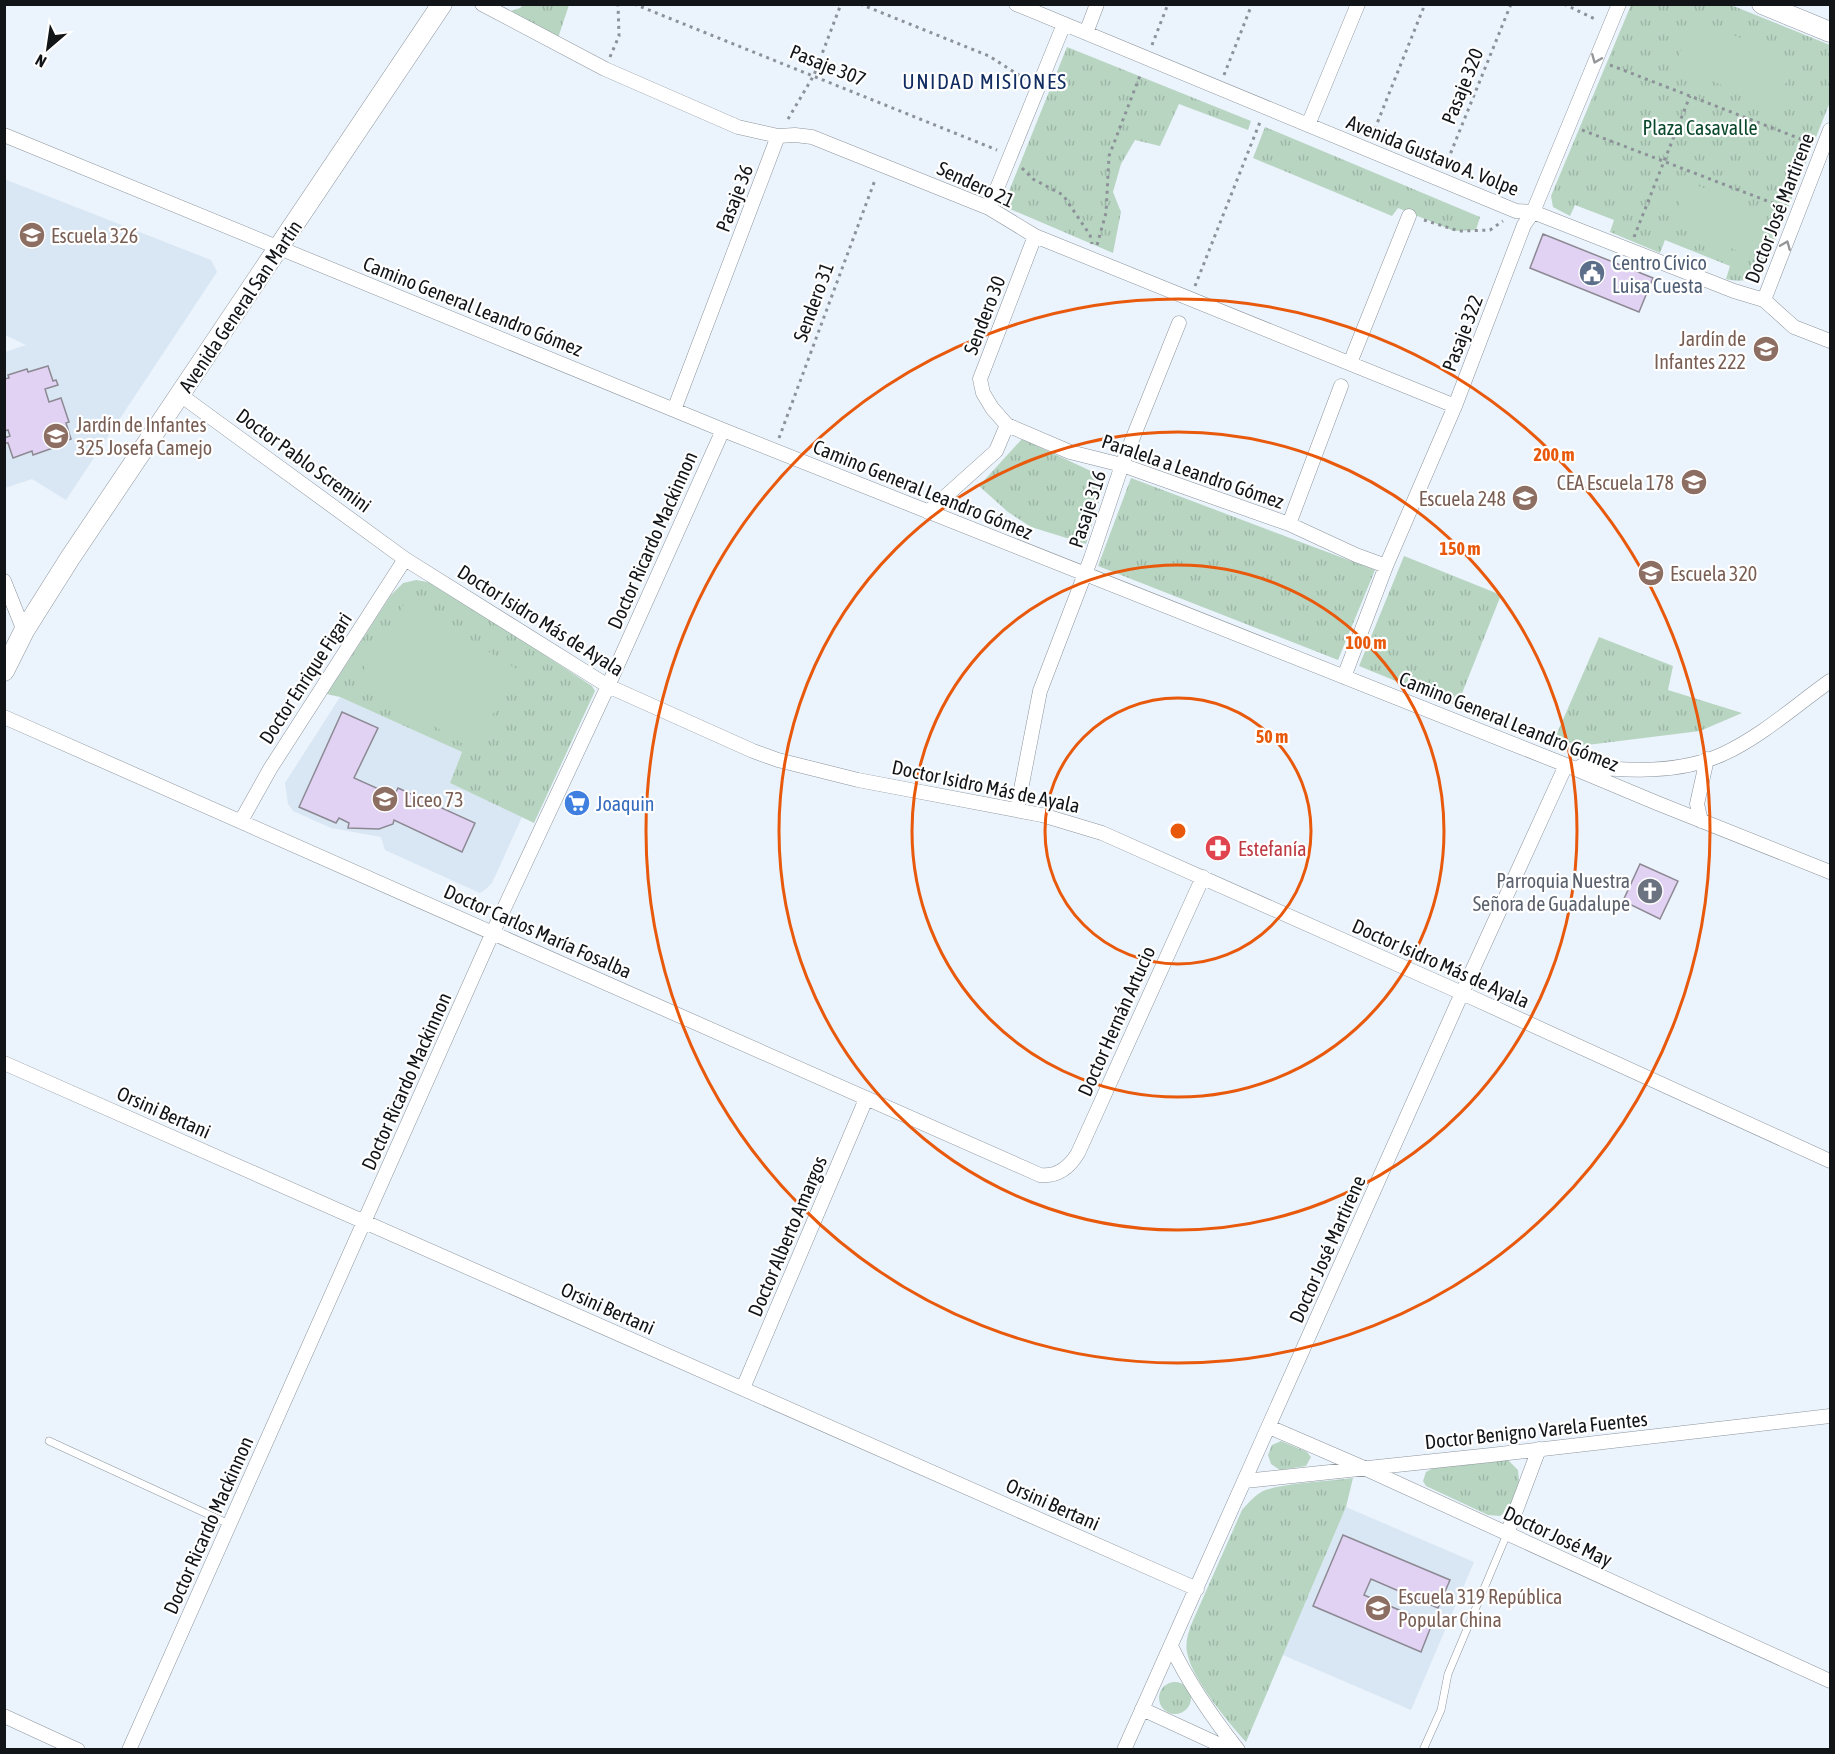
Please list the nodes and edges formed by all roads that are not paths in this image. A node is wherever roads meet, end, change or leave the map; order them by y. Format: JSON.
{"nodes":[{"id":1,"x":442,"y":4,"type":"edge"},
{"id":2,"x":483,"y":4,"type":"edge"},
{"id":3,"x":1016,"y":4,"type":"edge"},
{"id":4,"x":1097,"y":4,"type":"edge"},
{"id":5,"x":1358,"y":4,"type":"edge"},
{"id":6,"x":1619,"y":4,"type":"edge"},
{"id":7,"x":1762,"y":4,"type":"edge"},
{"id":8,"x":1064,"y":24,"type":"junction"},
{"id":9,"x":1830,"y":32,"type":"edge"},
{"id":10,"x":1086,"y":33,"type":"junction"},
{"id":11,"x":1308,"y":125,"type":"junction"},
{"id":12,"x":1830,"y":130,"type":"edge"},
{"id":13,"x":4,"y":135,"type":"edge"},
{"id":14,"x":777,"y":136,"type":"junction"},
{"id":15,"x":988,"y":208,"type":"junction"},
{"id":16,"x":1533,"y":212,"type":"junction"},
{"id":17,"x":1409,"y":216,"type":"road end"},
{"id":18,"x":1035,"y":236,"type":"junction"},
{"id":19,"x":280,"y":248,"type":"junction"},
{"id":20,"x":1764,"y":300,"type":"junction"},
{"id":21,"x":1179,"y":323,"type":"dead end"},
{"id":22,"x":1830,"y":341,"type":"edge"},
{"id":23,"x":1350,"y":363,"type":"junction"},
{"id":24,"x":1341,"y":386,"type":"dead end"},
{"id":25,"x":180,"y":394,"type":"junction"},
{"id":26,"x":1455,"y":406,"type":"junction"},
{"id":27,"x":992,"y":408,"type":"joint"},
{"id":28,"x":674,"y":410,"type":"junction"},
{"id":29,"x":1007,"y":425,"type":"junction"},
{"id":30,"x":723,"y":430,"type":"junction"},
{"id":31,"x":1122,"y":465,"type":"junction"},
{"id":32,"x":928,"y":512,"type":"junction"},
{"id":33,"x":1289,"y":524,"type":"junction"},
{"id":34,"x":405,"y":559,"type":"junction"},
{"id":35,"x":1386,"y":566,"type":"junction"},
{"id":36,"x":1085,"y":574,"type":"junction"},
{"id":37,"x":4,"y":581,"type":"edge"},
{"id":38,"x":24,"y":631,"type":"junction"},
{"id":39,"x":4,"y":671,"type":"edge"},
{"id":40,"x":1344,"y":677,"type":"junction"},
{"id":41,"x":1830,"y":681,"type":"edge"},
{"id":42,"x":608,"y":686,"type":"junction"},
{"id":43,"x":4,"y":717,"type":"edge"},
{"id":44,"x":1707,"y":759,"type":"junction"},
{"id":45,"x":1566,"y":765,"type":"junction"},
{"id":46,"x":1017,"y":810,"type":"junction"},
{"id":47,"x":1701,"y":820,"type":"junction"},
{"id":48,"x":241,"y":821,"type":"junction"},
{"id":49,"x":1830,"y":872,"type":"edge"},
{"id":50,"x":1203,"y":878,"type":"junction"},
{"id":51,"x":493,"y":932,"type":"junction"},
{"id":52,"x":1462,"y":993,"type":"junction"},
{"id":53,"x":4,"y":1062,"type":"edge"},
{"id":54,"x":866,"y":1099,"type":"junction"},
{"id":55,"x":1830,"y":1161,"type":"edge"},
{"id":56,"x":1057,"y":1174,"type":"joint"},
{"id":57,"x":364,"y":1223,"type":"junction"},
{"id":58,"x":743,"y":1388,"type":"junction"},
{"id":59,"x":1830,"y":1416,"type":"edge"},
{"id":60,"x":1269,"y":1427,"type":"junction"},
{"id":61,"x":49,"y":1441,"type":"dead end"},
{"id":62,"x":1539,"y":1449,"type":"junction"},
{"id":63,"x":1364,"y":1468,"type":"junction"},
{"id":64,"x":1245,"y":1481,"type":"junction"},
{"id":65,"x":230,"y":1524,"type":"junction"},
{"id":66,"x":1507,"y":1534,"type":"junction"},
{"id":67,"x":1197,"y":1589,"type":"junction"},
{"id":68,"x":1171,"y":1646,"type":"junction"},
{"id":69,"x":1830,"y":1681,"type":"edge"},
{"id":70,"x":1142,"y":1709,"type":"junction"},
{"id":71,"x":4,"y":1716,"type":"edge"},
{"id":72,"x":78,"y":1749,"type":"edge"},
{"id":73,"x":129,"y":1749,"type":"edge"},
{"id":74,"x":1124,"y":1749,"type":"edge"},
{"id":75,"x":1231,"y":1749,"type":"edge"},
{"id":76,"x":1238,"y":1749,"type":"edge"},
{"id":77,"x":1423,"y":1749,"type":"edge"}],
"edges":[{"from":1,"to":19,"type":"main road","name":"Avenida General San Martín"},
{"from":2,"to":14,"type":"street","name":"Sendero 21"},
{"from":3,"to":8,"type":"street","name":"Avenida Gustavo A. Volpe"},
{"from":4,"to":10,"type":"street"},
{"from":5,"to":11,"type":"street"},
{"from":6,"to":16,"type":"street","name":"Pasaje 322","one_way":true},
{"from":7,"to":9,"type":"main road"},
{"from":8,"to":10,"type":"street","name":"Avenida Gustavo A. Volpe"},
{"from":8,"to":15,"type":"street"},
{"from":10,"to":11,"type":"street","name":"Avenida Gustavo A. Volpe"},
{"from":11,"to":16,"type":"street","name":"Avenida Gustavo A. Volpe"},
{"from":20,"to":12,"type":"street","name":"Doctor José Martirene","one_way":true},
{"from":13,"to":19,"type":"street","name":"Camino General Leandro Gómez"},
{"from":14,"to":15,"type":"street","name":"Sendero 21"},
{"from":14,"to":28,"type":"street","name":"Pasaje 36"},
{"from":15,"to":18,"type":"street","name":"Sendero 21"},
{"from":16,"to":20,"type":"street","name":"Avenida Gustavo A. Volpe"},
{"from":16,"to":26,"type":"street","name":"Pasaje 322"},
{"from":17,"to":23,"type":"street"},
{"from":18,"to":23,"type":"street","name":"Sendero 21"},
{"from":18,"to":27,"type":"street","name":"Sendero 30"},
{"from":19,"to":25,"type":"main road","name":"Avenida General San Martín"},
{"from":19,"to":28,"type":"street","name":"Camino General Leandro Gómez"},
{"from":20,"to":22,"type":"street","name":"Avenida Gustavo A. Volpe"},
{"from":21,"to":31,"type":"street","name":"Pasaje 316"},
{"from":23,"to":26,"type":"street","name":"Sendero 21"},
{"from":24,"to":33,"type":"street"},
{"from":25,"to":34,"type":"street","name":"Doctor Pablo Scremini"},
{"from":25,"to":38,"type":"main road","name":"Avenida General San Martín"},
{"from":26,"to":35,"type":"street","name":"Pasaje 322"},
{"from":27,"to":29,"type":"street","name":"Paralela a Leandro Gómez"},
{"from":28,"to":30,"type":"street","name":"Camino General Leandro Gómez"},
{"from":29,"to":31,"type":"street","name":"Paralela a Leandro Gómez"},
{"from":29,"to":32,"type":"street"},
{"from":30,"to":32,"type":"street","name":"Camino General Leandro Gómez"},
{"from":30,"to":42,"type":"street","name":"Doctor Ricardo Mackinnon"},
{"from":31,"to":33,"type":"street","name":"Paralela a Leandro Gómez"},
{"from":31,"to":36,"type":"street","name":"Pasaje 316"},
{"from":32,"to":36,"type":"street","name":"Camino General Leandro Gómez"},
{"from":33,"to":35,"type":"street","name":"Paralela a Leandro Gómez"},
{"from":34,"to":42,"type":"street","name":"Doctor Isidro Más de Ayala"},
{"from":34,"to":48,"type":"street","name":"Doctor Enrique Figari"},
{"from":35,"to":40,"type":"street","name":"Pasaje 322"},
{"from":36,"to":40,"type":"street","name":"Camino General Leandro Gómez"},
{"from":36,"to":46,"type":"street","name":"Pasaje 316"},
{"from":37,"to":38,"type":"street"},
{"from":38,"to":39,"type":"main road","name":"Avenida General San Martín"},
{"from":40,"to":45,"type":"street","name":"Camino General Leandro Gómez"},
{"from":41,"to":44,"type":"street"},
{"from":42,"to":46,"type":"street","name":"Doctor Isidro Más de Ayala"},
{"from":42,"to":51,"type":"street","name":"Doctor Ricardo Mackinnon"},
{"from":43,"to":48,"type":"street","name":"Doctor Carlos María Fosalba"},
{"from":44,"to":45,"type":"street"},
{"from":44,"to":47,"type":"street"},
{"from":45,"to":47,"type":"street","name":"Camino General Leandro Gómez"},
{"from":45,"to":52,"type":"street","name":"Doctor José Martirene"},
{"from":46,"to":50,"type":"street","name":"Doctor Isidro Más de Ayala"},
{"from":47,"to":49,"type":"street","name":"Camino General Leandro Gómez"},
{"from":48,"to":51,"type":"street","name":"Doctor Carlos María Fosalba"},
{"from":50,"to":52,"type":"street","name":"Doctor Isidro Más de Ayala"},
{"from":50,"to":56,"type":"street","name":"Doctor Hernán Artucio"},
{"from":51,"to":54,"type":"street","name":"Doctor Carlos María Fosalba"},
{"from":51,"to":57,"type":"street","name":"Doctor Ricardo Mackinnon"},
{"from":52,"to":55,"type":"street","name":"Doctor Isidro Más de Ayala"},
{"from":52,"to":60,"type":"street","name":"Doctor José Martirene"},
{"from":53,"to":57,"type":"street","name":"Orsini Bertani"},
{"from":54,"to":56,"type":"street","name":"Doctor Carlos María Fosalba"},
{"from":54,"to":58,"type":"street","name":"Doctor Alberto Amargos"},
{"from":57,"to":58,"type":"street","name":"Orsini Bertani"},
{"from":57,"to":65,"type":"street","name":"Doctor Ricardo Mackinnon"},
{"from":58,"to":67,"type":"street","name":"Orsini Bertani"},
{"from":59,"to":62,"type":"street","name":"Doctor Benigno Varela Fuentes"},
{"from":60,"to":63,"type":"street","name":"Doctor José May"},
{"from":60,"to":64,"type":"street","name":"Doctor José Martirene"},
{"from":61,"to":65,"type":"lane"},
{"from":62,"to":63,"type":"street","name":"Doctor Benigno Varela Fuentes"},
{"from":62,"to":66,"type":"street"},
{"from":63,"to":64,"type":"street","name":"Doctor Benigno Varela Fuentes"},
{"from":63,"to":66,"type":"street","name":"Doctor José May"},
{"from":64,"to":67,"type":"street","name":"Doctor José Martirene"},
{"from":65,"to":73,"type":"street","name":"Doctor Ricardo Mackinnon"},
{"from":66,"to":69,"type":"street","name":"Doctor José May"},
{"from":66,"to":77,"type":"lane"},
{"from":67,"to":68,"type":"street","name":"Doctor José Martirene"},
{"from":68,"to":70,"type":"street","name":"Doctor José Martirene"},
{"from":68,"to":76,"type":"street"},
{"from":70,"to":74,"type":"street","name":"Doctor José Martirene"},
{"from":70,"to":75,"type":"street"},
{"from":71,"to":72,"type":"street"}]}
